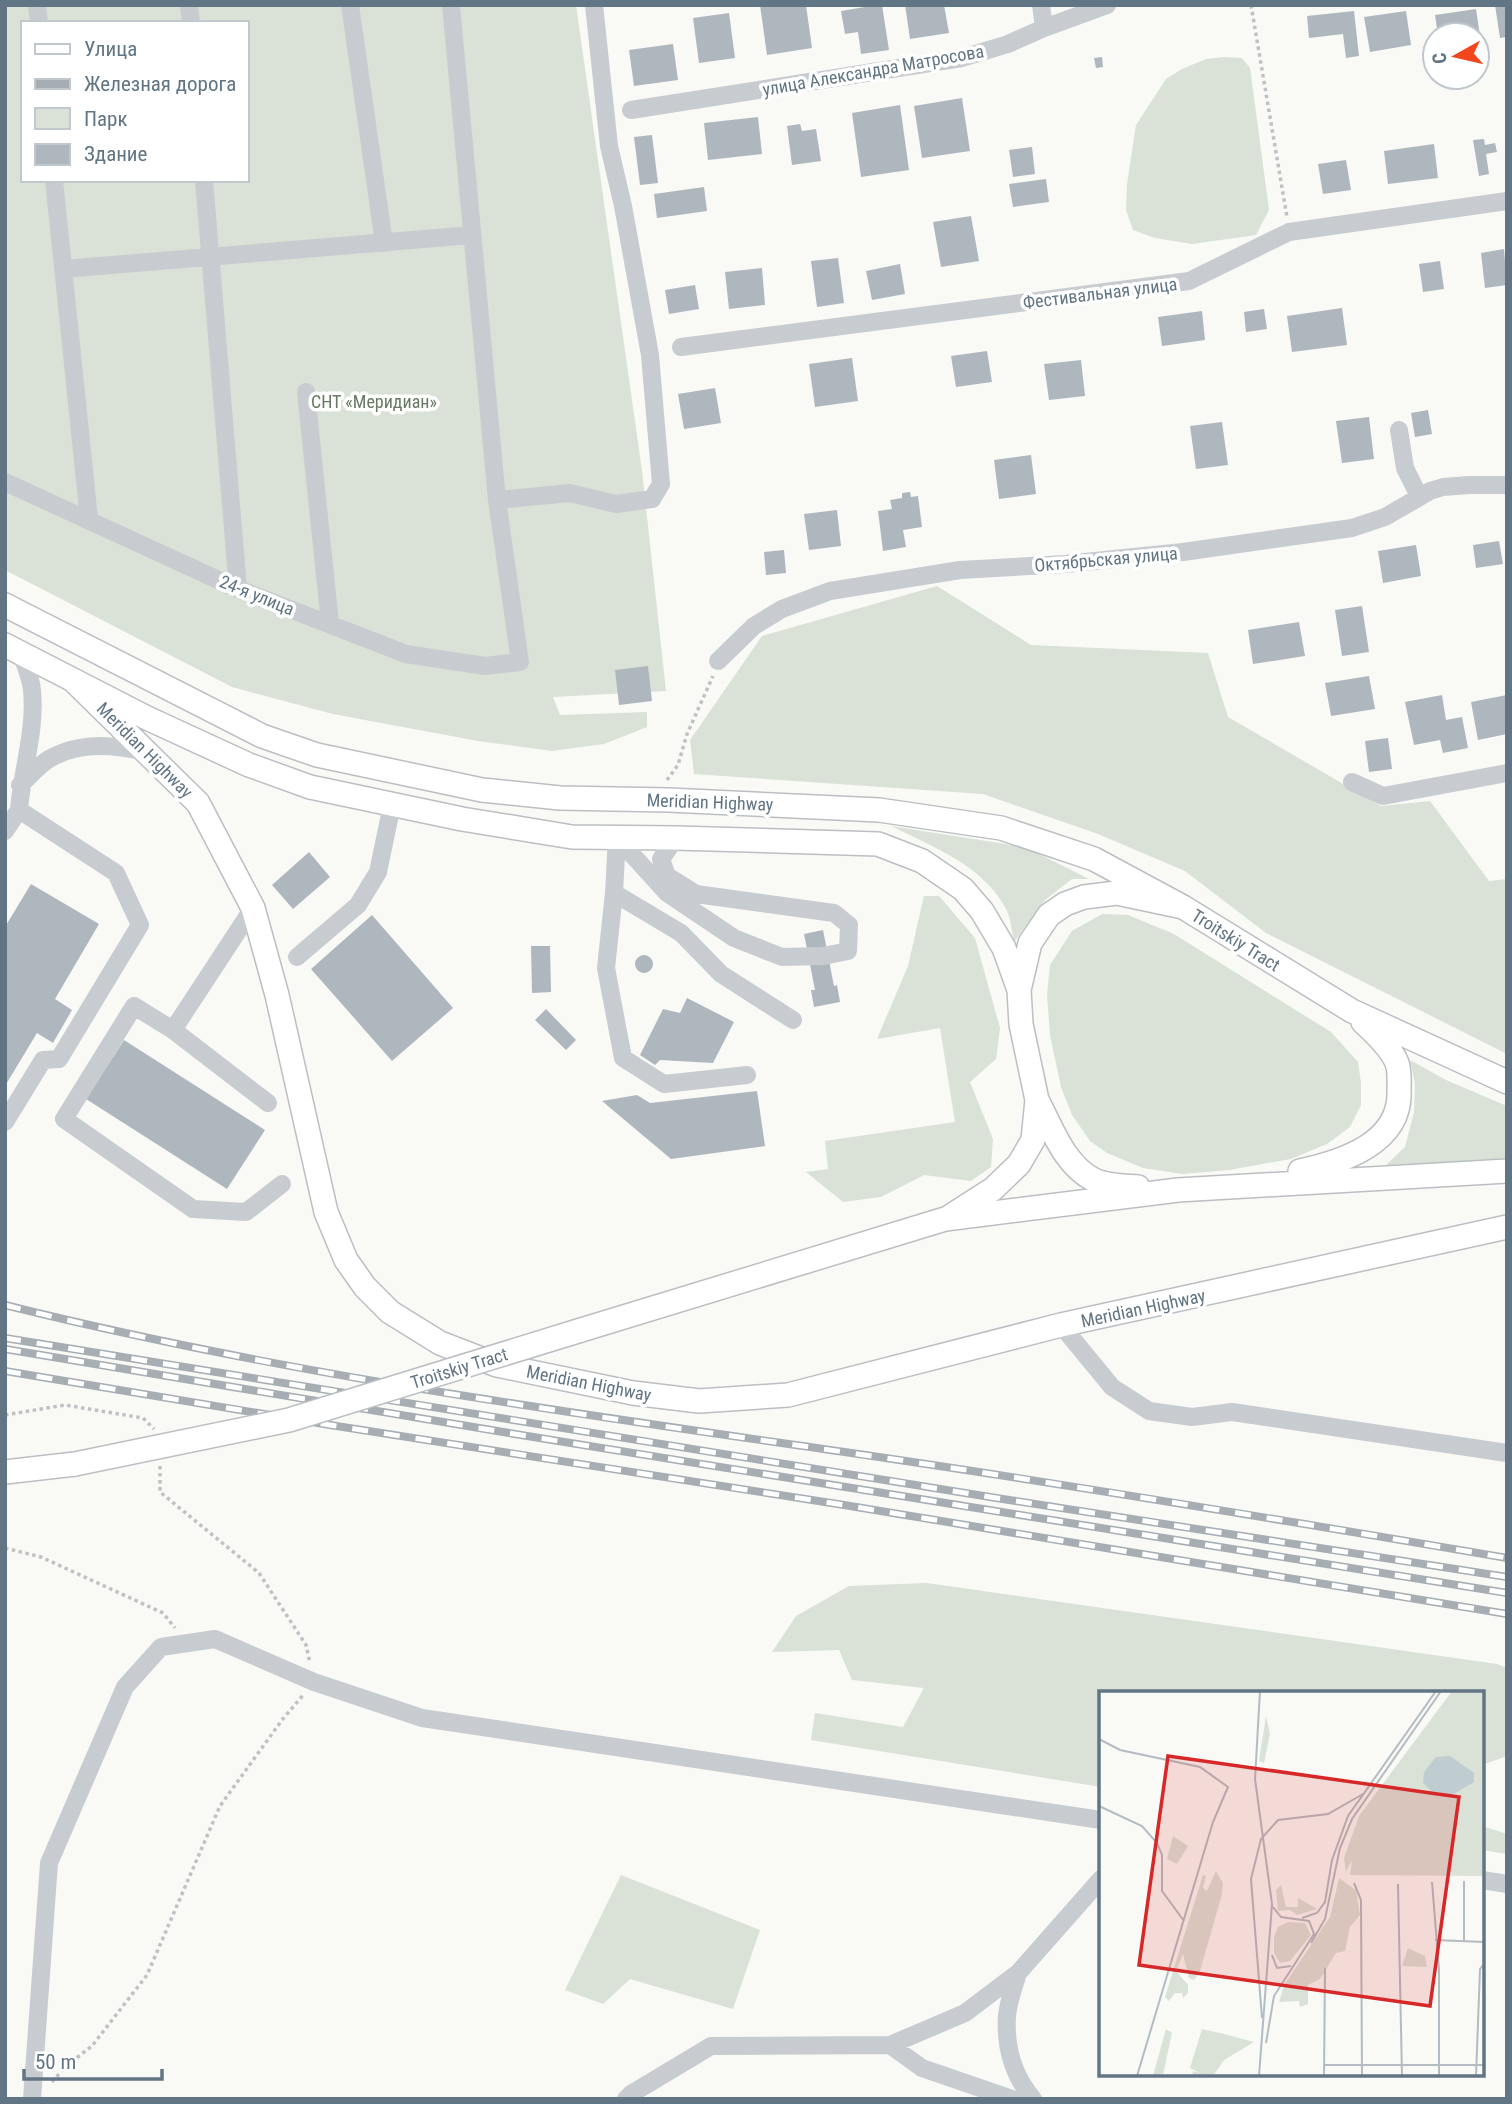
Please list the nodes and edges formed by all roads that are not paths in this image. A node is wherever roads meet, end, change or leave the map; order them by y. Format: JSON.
{"nodes":[{"id":1,"x":350,"y":5,"type":"edge"},
{"id":2,"x":451,"y":5,"type":"edge"},
{"id":3,"x":594,"y":5,"type":"edge"},
{"id":4,"x":1041,"y":5,"type":"edge"},
{"id":5,"x":1107,"y":5,"type":"edge"},
{"id":6,"x":1044,"y":28,"type":"junction"},
{"id":7,"x":631,"y":110,"type":"dead end"},
{"id":8,"x":54,"y":182,"type":"edge"},
{"id":9,"x":204,"y":182,"type":"edge"},
{"id":10,"x":1507,"y":201,"type":"edge"},
{"id":11,"x":472,"y":235,"type":"junction"},
{"id":12,"x":384,"y":243,"type":"junction"},
{"id":13,"x":210,"y":257,"type":"junction"},
{"id":14,"x":63,"y":269,"type":"junction"},
{"id":15,"x":681,"y":346,"type":"dead end"},
{"id":16,"x":306,"y":392,"type":"dead end"},
{"id":17,"x":1399,"y":430,"type":"dead end"},
{"id":18,"x":5,"y":482,"type":"edge"},
{"id":19,"x":1507,"y":485,"type":"edge"},
{"id":20,"x":1419,"y":496,"type":"junction"},
{"id":21,"x":496,"y":500,"type":"junction"},
{"id":22,"x":89,"y":519,"type":"junction"},
{"id":23,"x":238,"y":589,"type":"junction"},
{"id":24,"x":5,"y":605,"type":"edge"},
{"id":25,"x":330,"y":623,"type":"junction"},
{"id":26,"x":13,"y":649,"type":"edge"},
{"id":27,"x":718,"y":661,"type":"road end"},
{"id":28,"x":74,"y":681,"type":"junction"},
{"id":29,"x":147,"y":752,"type":"junction"},
{"id":30,"x":1507,"y":773,"type":"edge"},
{"id":31,"x":1352,"y":782,"type":"dead end"},
{"id":32,"x":20,"y":785,"type":"junction"},
{"id":33,"x":392,"y":805,"type":"junction"},
{"id":34,"x":19,"y":810,"type":"junction"},
{"id":35,"x":5,"y":831,"type":"edge"},
{"id":36,"x":617,"y":838,"type":"junction"},
{"id":37,"x":676,"y":838,"type":"junction"},
{"id":38,"x":614,"y":893,"type":"junction"},
{"id":39,"x":1183,"y":907,"type":"junction"},
{"id":40,"x":253,"y":908,"type":"junction"},
{"id":41,"x":297,"y":957,"type":"dead end"},
{"id":42,"x":1019,"y":990,"type":"junction"},
{"id":43,"x":1352,"y":1011,"type":"junction"},
{"id":44,"x":793,"y":1020,"type":"dead end"},
{"id":45,"x":173,"y":1030,"type":"junction"},
{"id":46,"x":747,"y":1075,"type":"dead end"},
{"id":47,"x":1507,"y":1082,"type":"edge"},
{"id":48,"x":1037,"y":1100,"type":"junction"},
{"id":49,"x":268,"y":1103,"type":"dead end"},
{"id":50,"x":5,"y":1122,"type":"edge"},
{"id":51,"x":1507,"y":1171,"type":"edge"},
{"id":52,"x":282,"y":1184,"type":"dead end"},
{"id":53,"x":1239,"y":1185,"type":"junction"},
{"id":54,"x":1178,"y":1190,"type":"junction"},
{"id":55,"x":945,"y":1219,"type":"junction"},
{"id":56,"x":1507,"y":1227,"type":"edge"},
{"id":57,"x":1061,"y":1325,"type":"junction"},
{"id":58,"x":1507,"y":1452,"type":"edge"},
{"id":59,"x":5,"y":1472,"type":"edge"},
{"id":60,"x":1099,"y":1820,"type":"edge"},
{"id":61,"x":1484,"y":1880,"type":"edge"},
{"id":62,"x":1099,"y":1881,"type":"edge"},
{"id":63,"x":1507,"y":1884,"type":"edge"},
{"id":64,"x":1018,"y":1973,"type":"junction"},
{"id":65,"x":890,"y":2045,"type":"junction"},
{"id":66,"x":38,"y":2095,"type":"edge"},
{"id":67,"x":626,"y":2099,"type":"edge"},
{"id":68,"x":1012,"y":2099,"type":"edge"},
{"id":69,"x":1033,"y":2099,"type":"edge"}],
"edges":[{"from":1,"to":12,"type":"street"},
{"from":2,"to":11,"type":"street"},
{"from":3,"to":21,"type":"street"},
{"from":4,"to":6,"type":"street"},
{"from":5,"to":6,"type":"street","name":"улица Александра Матросова"},
{"from":6,"to":7,"type":"street","name":"улица Александра Матросова"},
{"from":8,"to":14,"type":"street"},
{"from":9,"to":13,"type":"street"},
{"from":10,"to":15,"type":"street","name":"Фестивальная улица"},
{"from":11,"to":12,"type":"street"},
{"from":11,"to":21,"type":"street"},
{"from":12,"to":13,"type":"street"},
{"from":13,"to":14,"type":"street"},
{"from":13,"to":23,"type":"street"},
{"from":14,"to":22,"type":"street"},
{"from":16,"to":25,"type":"street"},
{"from":17,"to":20,"type":"street"},
{"from":18,"to":22,"type":"street","name":"24-я улица"},
{"from":19,"to":20,"type":"street","name":"Октябрьская улица"},
{"from":20,"to":27,"type":"street","name":"Октябрьская улица"},
{"from":21,"to":25,"type":"street","name":"24-я улица"},
{"from":22,"to":23,"type":"street","name":"24-я улица"},
{"from":23,"to":25,"type":"street","name":"24-я улица"},
{"from":24,"to":39,"type":"main road","name":"Meridian Highway"},
{"from":26,"to":28,"type":"main road","name":"Meridian Highway"},
{"from":26,"to":32,"type":"street"},
{"from":28,"to":29,"type":"main road","name":"Meridian Highway"},
{"from":28,"to":33,"type":"main road","name":"Meridian Highway"},
{"from":29,"to":32,"type":"street"},
{"from":29,"to":40,"type":"main road","name":"Meridian Highway"},
{"from":30,"to":31,"type":"street"},
{"from":32,"to":34,"type":"street"},
{"from":33,"to":36,"type":"main road","name":"Meridian Highway"},
{"from":33,"to":41,"type":"street"},
{"from":34,"to":35,"type":"street"},
{"from":34,"to":50,"type":"street"},
{"from":36,"to":37,"type":"main road","name":"Meridian Highway"},
{"from":36,"to":37,"type":"street"},
{"from":36,"to":38,"type":"street"},
{"from":37,"to":42,"type":"main road","name":"Meridian Highway"},
{"from":38,"to":44,"type":"street"},
{"from":38,"to":46,"type":"street"},
{"from":39,"to":42,"type":"main road","name":"Troitskiy Tract"},
{"from":39,"to":43,"type":"main road","name":"Troitskiy Tract"},
{"from":40,"to":45,"type":"street"},
{"from":40,"to":57,"type":"main road","name":"Meridian Highway"},
{"from":42,"to":48,"type":"main road","name":"Troitskiy Tract"},
{"from":43,"to":47,"type":"main road","name":"Troitskiy Tract"},
{"from":43,"to":53,"type":"main road"},
{"from":45,"to":49,"type":"street"},
{"from":45,"to":52,"type":"street"},
{"from":48,"to":54,"type":"main road"},
{"from":48,"to":55,"type":"main road","name":"Troitskiy Tract"},
{"from":51,"to":53,"type":"main road","name":"Troitskiy Tract"},
{"from":53,"to":54,"type":"main road","name":"Troitskiy Tract"},
{"from":54,"to":55,"type":"main road","name":"Troitskiy Tract"},
{"from":55,"to":59,"type":"main road","name":"Troitskiy Tract","bridge":true},
{"from":56,"to":57,"type":"main road","name":"Meridian Highway"},
{"from":57,"to":58,"type":"street"},
{"from":60,"to":66,"type":"street"},
{"from":61,"to":63,"type":"street"},
{"from":62,"to":64,"type":"street"},
{"from":64,"to":65,"type":"street"},
{"from":64,"to":69,"type":"street"},
{"from":65,"to":67,"type":"street"},
{"from":65,"to":68,"type":"street"}]}
